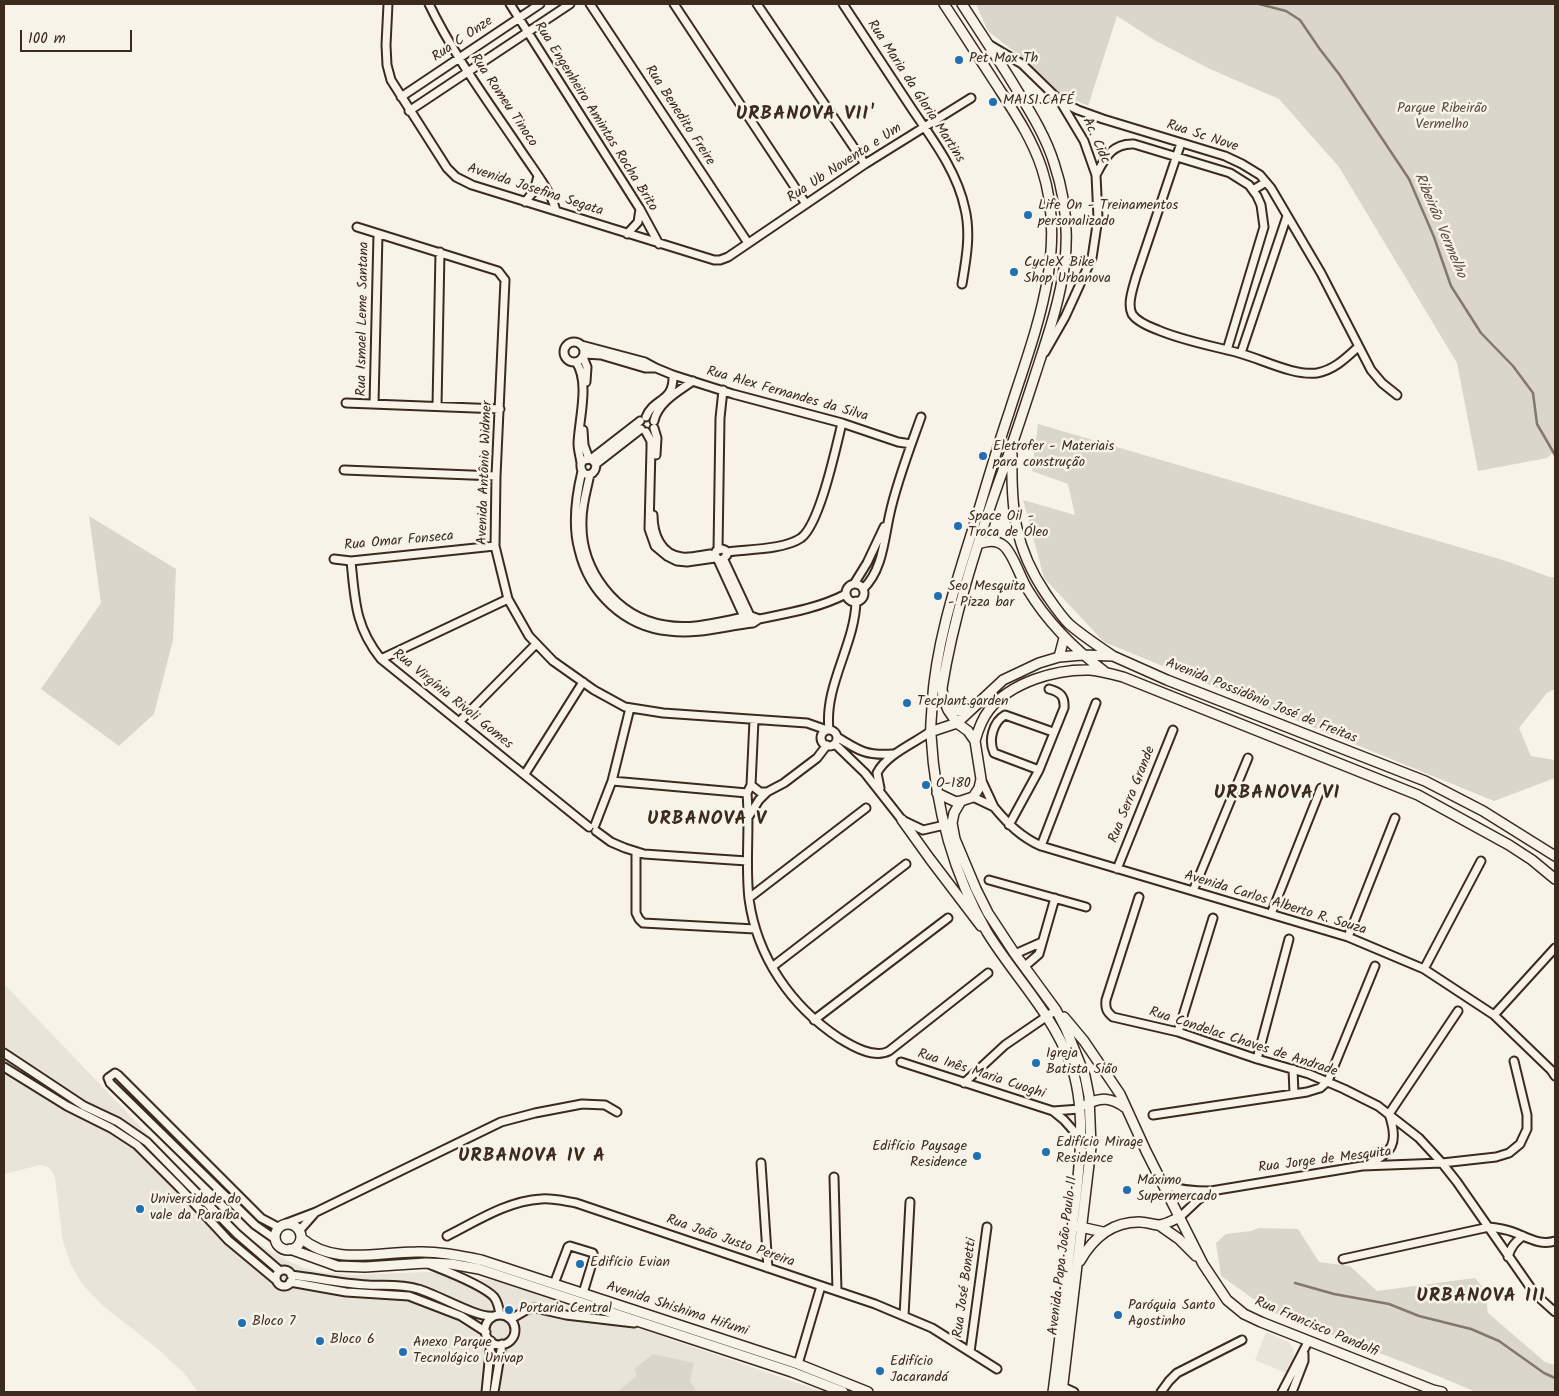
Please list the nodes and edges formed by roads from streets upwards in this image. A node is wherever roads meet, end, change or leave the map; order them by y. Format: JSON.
{"nodes":[{"id":1,"x":388,"y":4,"type":"edge"},
{"id":2,"x":429,"y":4,"type":"edge"},
{"id":3,"x":510,"y":4,"type":"edge"},
{"id":4,"x":540,"y":4,"type":"edge"},
{"id":5,"x":570,"y":4,"type":"edge"},
{"id":6,"x":590,"y":4,"type":"edge"},
{"id":7,"x":674,"y":4,"type":"edge"},
{"id":8,"x":757,"y":4,"type":"edge"},
{"id":9,"x":842,"y":4,"type":"edge"},
{"id":10,"x":944,"y":4,"type":"edge"},
{"id":11,"x":962,"y":4,"type":"edge"},
{"id":12,"x":518,"y":18,"type":"junction"},
{"id":13,"x":526,"y":32,"type":"junction"},
{"id":14,"x":989,"y":44,"type":"junction"},
{"id":15,"x":459,"y":58,"type":"junction"},
{"id":16,"x":468,"y":71,"type":"junction"},
{"id":17,"x":401,"y":97,"type":"junction"},
{"id":18,"x":971,"y":98,"type":"dead end"},
{"id":19,"x":1060,"y":101,"type":"junction"},
{"id":20,"x":409,"y":111,"type":"junction"},
{"id":21,"x":924,"y":127,"type":"junction"},
{"id":22,"x":1181,"y":143,"type":"junction"},
{"id":23,"x":1176,"y":155,"type":"junction"},
{"id":24,"x":865,"y":164,"type":"junction"},
{"id":25,"x":1096,"y":175,"type":"junction"},
{"id":26,"x":538,"y":176,"type":"junction"},
{"id":27,"x":1266,"y":182,"type":"junction"},
{"id":28,"x":1253,"y":190,"type":"junction"},
{"id":29,"x":525,"y":202,"type":"junction"},
{"id":30,"x":806,"y":204,"type":"junction"},
{"id":31,"x":640,"y":209,"type":"junction"},
{"id":32,"x":556,"y":212,"type":"junction"},
{"id":33,"x":1287,"y":216,"type":"junction"},
{"id":34,"x":358,"y":227,"type":"dead end"},
{"id":35,"x":378,"y":234,"type":"junction"},
{"id":36,"x":627,"y":234,"type":"junction"},
{"id":37,"x":748,"y":243,"type":"junction"},
{"id":38,"x":659,"y":244,"type":"junction"},
{"id":39,"x":440,"y":252,"type":"junction"},
{"id":40,"x":734,"y":253,"type":"joint"},
{"id":41,"x":962,"y":284,"type":"dead end"},
{"id":42,"x":581,"y":345,"type":"junction"},
{"id":43,"x":1358,"y":347,"type":"junction"},
{"id":44,"x":1227,"y":350,"type":"junction"},
{"id":45,"x":1241,"y":353,"type":"junction"},
{"id":46,"x":584,"y":355,"type":"junction"},
{"id":47,"x":576,"y":362,"type":"junction"},
{"id":48,"x":1039,"y":363,"type":"junction"},
{"id":49,"x":656,"y":368,"type":"junction"},
{"id":50,"x":672,"y":374,"type":"junction"},
{"id":51,"x":693,"y":381,"type":"junction"},
{"id":52,"x":723,"y":390,"type":"junction"},
{"id":53,"x":1397,"y":395,"type":"dead end"},
{"id":54,"x":346,"y":403,"type":"dead end"},
{"id":55,"x":374,"y":404,"type":"junction"},
{"id":56,"x":437,"y":406,"type":"junction"},
{"id":57,"x":500,"y":409,"type":"junction"},
{"id":58,"x":921,"y":417,"type":"dead end"},
{"id":59,"x":842,"y":423,"type":"junction"},
{"id":60,"x":654,"y":424,"type":"junction"},
{"id":61,"x":643,"y":425,"type":"junction"},
{"id":62,"x":912,"y":444,"type":"junction"},
{"id":63,"x":1013,"y":446,"type":"junction"},
{"id":64,"x":592,"y":461,"type":"junction"},
{"id":65,"x":581,"y":467,"type":"junction"},
{"id":66,"x":344,"y":470,"type":"dead end"},
{"id":67,"x":590,"y":474,"type":"junction"},
{"id":68,"x":496,"y":476,"type":"junction"},
{"id":69,"x":890,"y":513,"type":"junction"},
{"id":70,"x":978,"y":544,"type":"junction"},
{"id":71,"x":495,"y":546,"type":"junction"},
{"id":72,"x":720,"y":555,"type":"junction"},
{"id":73,"x":334,"y":559,"type":"dead end"},
{"id":74,"x":351,"y":561,"type":"junction"},
{"id":75,"x":854,"y":584,"type":"junction"},
{"id":76,"x":864,"y":589,"type":"junction"},
{"id":77,"x":846,"y":594,"type":"junction"},
{"id":78,"x":508,"y":599,"type":"junction"},
{"id":79,"x":856,"y":601,"type":"junction"},
{"id":80,"x":751,"y":620,"type":"junction"},
{"id":81,"x":1064,"y":638,"type":"junction"},
{"id":82,"x":536,"y":644,"type":"junction"},
{"id":83,"x":1082,"y":655,"type":"junction"},
{"id":84,"x":1113,"y":656,"type":"junction"},
{"id":85,"x":1059,"y":657,"type":"junction"},
{"id":86,"x":381,"y":659,"type":"junction"},
{"id":87,"x":1105,"y":672,"type":"junction"},
{"id":88,"x":583,"y":682,"type":"junction"},
{"id":89,"x":1049,"y":689,"type":"dead end"},
{"id":90,"x":984,"y":697,"type":"junction"},
{"id":91,"x":1096,"y":703,"type":"dead end"},
{"id":92,"x":630,"y":708,"type":"junction"},
{"id":93,"x":948,"y":710,"type":"junction"},
{"id":94,"x":754,"y":720,"type":"junction"},
{"id":95,"x":459,"y":722,"type":"junction"},
{"id":96,"x":807,"y":723,"type":"junction"},
{"id":97,"x":957,"y":723,"type":"junction"},
{"id":98,"x":828,"y":730,"type":"junction"},
{"id":99,"x":1173,"y":730,"type":"dead end"},
{"id":100,"x":930,"y":732,"type":"junction"},
{"id":101,"x":1053,"y":732,"type":"junction"},
{"id":102,"x":822,"y":737,"type":"junction"},
{"id":103,"x":836,"y":740,"type":"junction"},
{"id":104,"x":976,"y":741,"type":"junction"},
{"id":105,"x":826,"y":745,"type":"junction"},
{"id":106,"x":893,"y":754,"type":"junction"},
{"id":107,"x":1248,"y":758,"type":"dead end"},
{"id":108,"x":1039,"y":770,"type":"junction"},
{"id":109,"x":525,"y":774,"type":"junction"},
{"id":110,"x":981,"y":779,"type":"junction"},
{"id":111,"x":612,"y":781,"type":"junction"},
{"id":112,"x":751,"y":788,"type":"junction"},
{"id":113,"x":1321,"y":788,"type":"dead end"},
{"id":114,"x":767,"y":792,"type":"junction"},
{"id":115,"x":881,"y":793,"type":"junction"},
{"id":116,"x":937,"y":793,"type":"junction"},
{"id":117,"x":973,"y":797,"type":"junction"},
{"id":118,"x":960,"y":802,"type":"junction"},
{"id":119,"x":994,"y":807,"type":"junction"},
{"id":120,"x":866,"y":808,"type":"dead end"},
{"id":121,"x":748,"y":818,"type":"junction"},
{"id":122,"x":1395,"y":818,"type":"dead end"},
{"id":123,"x":902,"y":820,"type":"junction"},
{"id":124,"x":948,"y":825,"type":"junction"},
{"id":125,"x":1009,"y":825,"type":"junction"},
{"id":126,"x":593,"y":827,"type":"junction"},
{"id":127,"x":1041,"y":846,"type":"junction"},
{"id":128,"x":636,"y":852,"type":"junction"},
{"id":129,"x":1555,"y":856,"type":"edge"},
{"id":130,"x":747,"y":861,"type":"junction"},
{"id":131,"x":1481,"y":861,"type":"dead end"},
{"id":132,"x":906,"y":864,"type":"dead end"},
{"id":133,"x":1117,"y":869,"type":"junction"},
{"id":134,"x":1555,"y":879,"type":"edge"},
{"id":135,"x":989,"y":880,"type":"dead end"},
{"id":136,"x":1193,"y":891,"type":"junction"},
{"id":137,"x":1139,"y":897,"type":"dead end"},
{"id":138,"x":749,"y":898,"type":"junction"},
{"id":139,"x":1055,"y":898,"type":"junction"},
{"id":140,"x":1086,"y":907,"type":"dead end"},
{"id":141,"x":1271,"y":914,"type":"junction"},
{"id":142,"x":948,"y":918,"type":"dead end"},
{"id":143,"x":1213,"y":918,"type":"dead end"},
{"id":144,"x":755,"y":929,"type":"junction"},
{"id":145,"x":988,"y":932,"type":"junction"},
{"id":146,"x":1348,"y":937,"type":"junction"},
{"id":147,"x":1289,"y":940,"type":"dead end"},
{"id":148,"x":1042,"y":942,"type":"junction"},
{"id":149,"x":1555,"y":948,"type":"edge"},
{"id":150,"x":1015,"y":954,"type":"junction"},
{"id":151,"x":1374,"y":966,"type":"dead end"},
{"id":152,"x":772,"y":967,"type":"junction"},
{"id":153,"x":1024,"y":967,"type":"junction"},
{"id":154,"x":1424,"y":969,"type":"junction"},
{"id":155,"x":988,"y":973,"type":"dead end"},
{"id":156,"x":1056,"y":1010,"type":"junction"},
{"id":157,"x":1458,"y":1011,"type":"dead end"},
{"id":158,"x":1494,"y":1015,"type":"junction"},
{"id":159,"x":1046,"y":1016,"type":"junction"},
{"id":160,"x":814,"y":1020,"type":"junction"},
{"id":161,"x":1178,"y":1032,"type":"junction"},
{"id":162,"x":4,"y":1053,"type":"edge"},
{"id":163,"x":1257,"y":1059,"type":"junction"},
{"id":164,"x":1514,"y":1061,"type":"dead end"},
{"id":165,"x":901,"y":1062,"type":"dead end"},
{"id":166,"x":4,"y":1067,"type":"edge"},
{"id":167,"x":1553,"y":1067,"type":"edge"},
{"id":168,"x":1293,"y":1069,"type":"junction"},
{"id":169,"x":1555,"y":1076,"type":"edge"},
{"id":170,"x":1328,"y":1081,"type":"junction"},
{"id":171,"x":964,"y":1082,"type":"junction"},
{"id":172,"x":1294,"y":1094,"type":"junction"},
{"id":173,"x":1090,"y":1103,"type":"junction"},
{"id":174,"x":1126,"y":1108,"type":"junction"},
{"id":175,"x":1080,"y":1109,"type":"junction"},
{"id":176,"x":1053,"y":1111,"type":"junction"},
{"id":177,"x":617,"y":1112,"type":"dead end"},
{"id":178,"x":1389,"y":1114,"type":"junction"},
{"id":179,"x":1153,"y":1115,"type":"dead end"},
{"id":180,"x":1080,"y":1138,"type":"junction"},
{"id":181,"x":761,"y":1163,"type":"dead end"},
{"id":182,"x":1442,"y":1163,"type":"junction"},
{"id":183,"x":1362,"y":1166,"type":"junction"},
{"id":184,"x":834,"y":1177,"type":"dead end"},
{"id":185,"x":1164,"y":1185,"type":"junction"},
{"id":186,"x":1211,"y":1190,"type":"junction"},
{"id":187,"x":910,"y":1202,"type":"dead end"},
{"id":188,"x":316,"y":1212,"type":"junction"},
{"id":189,"x":1180,"y":1217,"type":"junction"},
{"id":190,"x":283,"y":1225,"type":"junction"},
{"id":191,"x":1159,"y":1225,"type":"junction"},
{"id":192,"x":987,"y":1227,"type":"dead end"},
{"id":193,"x":1077,"y":1227,"type":"junction"},
{"id":194,"x":1489,"y":1227,"type":"junction"},
{"id":195,"x":1103,"y":1232,"type":"junction"},
{"id":196,"x":300,"y":1234,"type":"junction"},
{"id":197,"x":447,"y":1236,"type":"dead end"},
{"id":198,"x":1522,"y":1236,"type":"junction"},
{"id":199,"x":275,"y":1239,"type":"junction"},
{"id":200,"x":1555,"y":1241,"type":"edge"},
{"id":201,"x":290,"y":1249,"type":"junction"},
{"id":202,"x":1508,"y":1257,"type":"junction"},
{"id":203,"x":1343,"y":1259,"type":"dead end"},
{"id":204,"x":481,"y":1260,"type":"junction"},
{"id":205,"x":426,"y":1263,"type":"junction"},
{"id":206,"x":1203,"y":1264,"type":"junction"},
{"id":207,"x":1078,"y":1266,"type":"junction"},
{"id":208,"x":768,"y":1268,"type":"junction"},
{"id":209,"x":479,"y":1269,"type":"junction"},
{"id":210,"x":280,"y":1271,"type":"junction"},
{"id":211,"x":291,"y":1279,"type":"junction"},
{"id":212,"x":276,"y":1280,"type":"junction"},
{"id":213,"x":554,"y":1284,"type":"junction"},
{"id":214,"x":821,"y":1286,"type":"junction"},
{"id":215,"x":837,"y":1292,"type":"junction"},
{"id":216,"x":583,"y":1293,"type":"junction"},
{"id":217,"x":1555,"y":1312,"type":"edge"},
{"id":218,"x":497,"y":1316,"type":"junction"},
{"id":219,"x":904,"y":1316,"type":"junction"},
{"id":220,"x":511,"y":1319,"type":"junction"},
{"id":221,"x":646,"y":1325,"type":"junction"},
{"id":222,"x":486,"y":1332,"type":"junction"},
{"id":223,"x":1242,"y":1340,"type":"dead end"},
{"id":224,"x":491,"y":1341,"type":"junction"},
{"id":225,"x":1308,"y":1342,"type":"junction"},
{"id":226,"x":502,"y":1344,"type":"junction"},
{"id":227,"x":970,"y":1352,"type":"junction"},
{"id":228,"x":1304,"y":1354,"type":"junction"},
{"id":229,"x":798,"y":1364,"type":"junction"},
{"id":230,"x":997,"y":1369,"type":"dead end"},
{"id":231,"x":1062,"y":1390,"type":"edge"},
{"id":232,"x":486,"y":1392,"type":"edge"},
{"id":233,"x":494,"y":1392,"type":"edge"},
{"id":234,"x":843,"y":1392,"type":"edge"},
{"id":235,"x":868,"y":1392,"type":"edge"},
{"id":236,"x":1053,"y":1392,"type":"edge"},
{"id":237,"x":1074,"y":1392,"type":"edge"},
{"id":238,"x":1161,"y":1392,"type":"edge"},
{"id":239,"x":1282,"y":1392,"type":"edge"},
{"id":240,"x":1292,"y":1392,"type":"edge"},
{"id":241,"x":1437,"y":1392,"type":"edge"}],
"edges":[{"from":1,"to":17,"type":"street","name":"Avenida Josefina Segata"},
{"from":2,"to":15,"type":"street","name":"Rua Romeu Tinoco"},
{"from":3,"to":12,"type":"street","name":"Rua Engenheiro Amintas Rocha Brito"},
{"from":4,"to":12,"type":"street","name":"Rua C Onze"},
{"from":5,"to":13,"type":"street","name":"Rua C Onze"},
{"from":6,"to":37,"type":"street","name":"Rua Benedito Freire"},
{"from":7,"to":30,"type":"street"},
{"from":8,"to":24,"type":"street"},
{"from":9,"to":21,"type":"street","name":"Rua Maria da Gloria Martins"},
{"from":10,"to":100,"type":"street"},
{"from":11,"to":14,"type":"street"},
{"from":12,"to":13,"type":"street","name":"Rua Engenheiro Amintas Rocha Brito"},
{"from":12,"to":15,"type":"street","name":"Rua C Onze"},
{"from":13,"to":16,"type":"street","name":"Rua C Onze"},
{"from":13,"to":31,"type":"street","name":"Rua Engenheiro Amintas Rocha Brito"},
{"from":14,"to":19,"type":"street","name":"Ac. Cidc"},
{"from":14,"to":48,"type":"street"},
{"from":15,"to":16,"type":"street","name":"Rua Romeu Tinoco"},
{"from":15,"to":17,"type":"street","name":"Rua C Onze"},
{"from":16,"to":20,"type":"street","name":"Rua C Onze"},
{"from":16,"to":26,"type":"street","name":"Rua Romeu Tinoco"},
{"from":17,"to":20,"type":"street","name":"Avenida Josefina Segata"},
{"from":18,"to":21,"type":"street","name":"Rua Ub Noventa e Um"},
{"from":19,"to":22,"type":"street","name":"Rua Sc Nove"},
{"from":19,"to":25,"type":"street","name":"Ac. Cidc"},
{"from":20,"to":29,"type":"street","name":"Avenida Josefina Segata"},
{"from":21,"to":24,"type":"street","name":"Rua Ub Noventa e Um"},
{"from":21,"to":41,"type":"street","name":"Rua Maria da Gloria Martins"},
{"from":22,"to":23,"type":"street"},
{"from":22,"to":27,"type":"street","name":"Rua Sc Nove"},
{"from":23,"to":25,"type":"street"},
{"from":23,"to":28,"type":"street"},
{"from":23,"to":44,"type":"street"},
{"from":24,"to":30,"type":"street","name":"Rua Ub Noventa e Um"},
{"from":25,"to":48,"type":"street","name":"Ac. Cidc"},
{"from":26,"to":29,"type":"street"},
{"from":26,"to":32,"type":"street","name":"Rua Romeu Tinoco"},
{"from":27,"to":28,"type":"street"},
{"from":27,"to":33,"type":"street","name":"Rua Sc Nove"},
{"from":28,"to":44,"type":"street"},
{"from":29,"to":32,"type":"street","name":"Avenida Josefina Segata"},
{"from":30,"to":37,"type":"street","name":"Rua Ub Noventa e Um"},
{"from":31,"to":36,"type":"street"},
{"from":31,"to":38,"type":"street","name":"Rua Engenheiro Amintas Rocha Brito"},
{"from":32,"to":36,"type":"street","name":"Avenida Josefina Segata"},
{"from":33,"to":43,"type":"street","name":"Rua Sc Nove"},
{"from":33,"to":45,"type":"street"},
{"from":34,"to":35,"type":"street","name":"Avenida Antônio Widmer"},
{"from":35,"to":39,"type":"street","name":"Avenida Antônio Widmer"},
{"from":35,"to":55,"type":"street","name":"Rua Ismael Leme Santana"},
{"from":36,"to":38,"type":"street","name":"Avenida Josefina Segata"},
{"from":37,"to":40,"type":"street","name":"Rua Ub Noventa e Um"},
{"from":38,"to":40,"type":"street","name":"Avenida Josefina Segata"},
{"from":39,"to":56,"type":"street"},
{"from":39,"to":57,"type":"street","name":"Avenida Antônio Widmer"},
{"from":42,"to":46,"type":"street"},
{"from":42,"to":47,"type":"street"},
{"from":42,"to":49,"type":"street","name":"Rua Alex Fernandes da Silva"},
{"from":43,"to":45,"type":"street"},
{"from":43,"to":53,"type":"street","name":"Rua Sc Nove"},
{"from":44,"to":45,"type":"street"},
{"from":46,"to":47,"type":"street"},
{"from":46,"to":49,"type":"street","name":"Rua Alex Fernandes da Silva"},
{"from":46,"to":64,"type":"street"},
{"from":47,"to":65,"type":"street"},
{"from":48,"to":63,"type":"street"},
{"from":49,"to":50,"type":"street","name":"Rua Alex Fernandes da Silva"},
{"from":50,"to":51,"type":"street","name":"Rua Alex Fernandes da Silva"},
{"from":50,"to":61,"type":"street"},
{"from":51,"to":52,"type":"street","name":"Rua Alex Fernandes da Silva"},
{"from":51,"to":60,"type":"street"},
{"from":52,"to":59,"type":"street","name":"Rua Alex Fernandes da Silva"},
{"from":52,"to":72,"type":"street"},
{"from":54,"to":55,"type":"street"},
{"from":55,"to":56,"type":"street"},
{"from":56,"to":57,"type":"street"},
{"from":57,"to":68,"type":"street","name":"Avenida Antônio Widmer"},
{"from":58,"to":62,"type":"street"},
{"from":59,"to":62,"type":"street","name":"Rua Alex Fernandes da Silva"},
{"from":59,"to":72,"type":"street"},
{"from":60,"to":61,"type":"street"},
{"from":60,"to":61,"type":"street"},
{"from":60,"to":72,"type":"street"},
{"from":61,"to":64,"type":"street"},
{"from":61,"to":72,"type":"street"},
{"from":62,"to":69,"type":"street"},
{"from":63,"to":70,"type":"street"},
{"from":63,"to":84,"type":"street"},
{"from":64,"to":65,"type":"street"},
{"from":64,"to":67,"type":"street"},
{"from":65,"to":67,"type":"street"},
{"from":65,"to":80,"type":"street"},
{"from":66,"to":68,"type":"street"},
{"from":67,"to":80,"type":"street"},
{"from":68,"to":71,"type":"street","name":"Avenida Antônio Widmer"},
{"from":69,"to":75,"type":"street"},
{"from":69,"to":76,"type":"street"},
{"from":70,"to":81,"type":"street"},
{"from":70,"to":93,"type":"street"},
{"from":71,"to":74,"type":"street","name":"Rua Omar Fonseca"},
{"from":71,"to":78,"type":"street","name":"Avenida Antônio Widmer"},
{"from":72,"to":80,"type":"street"},
{"from":73,"to":74,"type":"street","name":"Rua Omar Fonseca"},
{"from":74,"to":86,"type":"street","name":"Rua Virgínia Rivoli Gomes"},
{"from":75,"to":76,"type":"street"},
{"from":75,"to":77,"type":"street"},
{"from":76,"to":79,"type":"street"},
{"from":77,"to":79,"type":"street"},
{"from":77,"to":80,"type":"street"},
{"from":78,"to":82,"type":"street","name":"Avenida Antônio Widmer"},
{"from":78,"to":86,"type":"street"},
{"from":79,"to":98,"type":"street"},
{"from":81,"to":83,"type":"street"},
{"from":81,"to":85,"type":"street"},
{"from":82,"to":88,"type":"street","name":"Avenida Antônio Widmer"},
{"from":82,"to":95,"type":"street"},
{"from":83,"to":84,"type":"street","name":"Avenida Possidônio José de Freitas"},
{"from":83,"to":85,"type":"street","name":"Avenida Possidônio José de Freitas"},
{"from":83,"to":87,"type":"street"},
{"from":84,"to":129,"type":"street","name":"Avenida Possidônio José de Freitas"},
{"from":85,"to":90,"type":"street","name":"Avenida Possidônio José de Freitas"},
{"from":86,"to":95,"type":"street","name":"Rua Virgínia Rivoli Gomes"},
{"from":87,"to":104,"type":"street","name":"Avenida Possidônio José de Freitas"},
{"from":87,"to":134,"type":"street","name":"Avenida Possidônio José de Freitas"},
{"from":88,"to":92,"type":"street","name":"Avenida Antônio Widmer"},
{"from":88,"to":109,"type":"street"},
{"from":89,"to":101,"type":"street"},
{"from":90,"to":93,"type":"street"},
{"from":90,"to":97,"type":"street","name":"Avenida Possidônio José de Freitas"},
{"from":91,"to":127,"type":"street"},
{"from":92,"to":94,"type":"street","name":"Avenida Antônio Widmer"},
{"from":92,"to":111,"type":"street"},
{"from":93,"to":97,"type":"street"},
{"from":94,"to":96,"type":"street","name":"Avenida Antônio Widmer"},
{"from":94,"to":112,"type":"street"},
{"from":95,"to":109,"type":"street","name":"Rua Virgínia Rivoli Gomes"},
{"from":96,"to":98,"type":"street","name":"Avenida Antônio Widmer"},
{"from":96,"to":102,"type":"street"},
{"from":97,"to":100,"type":"street"},
{"from":97,"to":104,"type":"street"},
{"from":98,"to":102,"type":"street"},
{"from":98,"to":103,"type":"street"},
{"from":99,"to":133,"type":"street","name":"Rua Serra Grande"},
{"from":100,"to":106,"type":"street"},
{"from":100,"to":116,"type":"street"},
{"from":101,"to":108,"type":"street"},
{"from":101,"to":108,"type":"street"},
{"from":102,"to":105,"type":"street"},
{"from":103,"to":105,"type":"street"},
{"from":103,"to":106,"type":"street"},
{"from":103,"to":115,"type":"street"},
{"from":104,"to":110,"type":"street"},
{"from":105,"to":114,"type":"street"},
{"from":106,"to":115,"type":"street"},
{"from":107,"to":136,"type":"street"},
{"from":108,"to":125,"type":"street"},
{"from":109,"to":126,"type":"street","name":"Rua Virgínia Rivoli Gomes"},
{"from":110,"to":117,"type":"street"},
{"from":110,"to":119,"type":"street"},
{"from":111,"to":112,"type":"street"},
{"from":111,"to":126,"type":"street"},
{"from":112,"to":114,"type":"street"},
{"from":112,"to":121,"type":"street"},
{"from":113,"to":141,"type":"street"},
{"from":114,"to":121,"type":"street"},
{"from":115,"to":123,"type":"street"},
{"from":116,"to":118,"type":"street"},
{"from":116,"to":124,"type":"street"},
{"from":117,"to":118,"type":"street"},
{"from":117,"to":119,"type":"street"},
{"from":118,"to":124,"type":"street"},
{"from":119,"to":125,"type":"street","name":"Avenida Carlos Alberto R. Souza"},
{"from":120,"to":138,"type":"street"},
{"from":121,"to":130,"type":"street"},
{"from":122,"to":146,"type":"street"},
{"from":123,"to":124,"type":"street"},
{"from":123,"to":145,"type":"street"},
{"from":124,"to":145,"type":"street"},
{"from":124,"to":150,"type":"street"},
{"from":125,"to":127,"type":"street","name":"Avenida Carlos Alberto R. Souza"},
{"from":126,"to":128,"type":"street","name":"Rua Virgínia Rivoli Gomes"},
{"from":127,"to":133,"type":"street","name":"Avenida Carlos Alberto R. Souza"},
{"from":128,"to":130,"type":"street","name":"Rua Virgínia Rivoli Gomes"},
{"from":128,"to":144,"type":"street"},
{"from":130,"to":138,"type":"street"},
{"from":131,"to":154,"type":"street"},
{"from":132,"to":152,"type":"street"},
{"from":133,"to":136,"type":"street","name":"Avenida Carlos Alberto R. Souza"},
{"from":135,"to":139,"type":"street"},
{"from":136,"to":141,"type":"street","name":"Avenida Carlos Alberto R. Souza"},
{"from":137,"to":161,"type":"street","name":"Rua Condelac Chaves de Andrade"},
{"from":138,"to":144,"type":"street"},
{"from":139,"to":140,"type":"street"},
{"from":139,"to":148,"type":"street"},
{"from":141,"to":146,"type":"street","name":"Avenida Carlos Alberto R. Souza"},
{"from":142,"to":160,"type":"street"},
{"from":143,"to":161,"type":"street"},
{"from":144,"to":152,"type":"street"},
{"from":145,"to":159,"type":"street","name":"Avenida Papa João Paulo II"},
{"from":146,"to":154,"type":"street","name":"Avenida Carlos Alberto R. Souza"},
{"from":147,"to":163,"type":"street"},
{"from":148,"to":150,"type":"street"},
{"from":148,"to":153,"type":"street"},
{"from":149,"to":158,"type":"street"},
{"from":150,"to":153,"type":"street"},
{"from":151,"to":170,"type":"street"},
{"from":152,"to":160,"type":"street"},
{"from":153,"to":156,"type":"street"},
{"from":154,"to":158,"type":"street","name":"Avenida Carlos Alberto R. Souza"},
{"from":155,"to":160,"type":"street"},
{"from":156,"to":159,"type":"street"},
{"from":156,"to":173,"type":"street","name":"Avenida Papa João Paulo II"},
{"from":156,"to":174,"type":"street","name":"Rua Francisco Pandolfi"},
{"from":157,"to":178,"type":"street"},
{"from":158,"to":167,"type":"street","name":"Avenida Carlos Alberto R. Souza"},
{"from":159,"to":171,"type":"street"},
{"from":159,"to":175,"type":"street","name":"Avenida Papa João Paulo II"},
{"from":161,"to":163,"type":"street","name":"Rua Condelac Chaves de Andrade"},
{"from":162,"to":210,"type":"street"},
{"from":163,"to":168,"type":"street","name":"Rua Condelac Chaves de Andrade"},
{"from":164,"to":182,"type":"street","name":"Rua Jorge de Mesquita"},
{"from":165,"to":171,"type":"street","name":"Rua Inês Maria Cuoghi"},
{"from":166,"to":212,"type":"street"},
{"from":167,"to":169,"type":"street","name":"Avenida Carlos Alberto R. Souza"},
{"from":168,"to":170,"type":"street","name":"Rua Condelac Chaves de Andrade"},
{"from":168,"to":172,"type":"street"},
{"from":170,"to":172,"type":"street"},
{"from":170,"to":178,"type":"street","name":"Rua Condelac Chaves de Andrade"},
{"from":171,"to":176,"type":"street","name":"Rua Inês Maria Cuoghi"},
{"from":172,"to":179,"type":"street"},
{"from":173,"to":174,"type":"street"},
{"from":173,"to":175,"type":"street"},
{"from":173,"to":193,"type":"street","name":"Avenida Papa João Paulo II"},
{"from":174,"to":185,"type":"street","name":"Rua Francisco Pandolfi"},
{"from":175,"to":176,"type":"street","name":"Rua Inês Maria Cuoghi"},
{"from":175,"to":180,"type":"street","name":"Avenida Papa João Paulo II"},
{"from":176,"to":180,"type":"street","name":"Rua Inês Maria Cuoghi"},
{"from":177,"to":188,"type":"street"},
{"from":178,"to":182,"type":"street","name":"Rua Condelac Chaves de Andrade"},
{"from":178,"to":183,"type":"street"},
{"from":180,"to":193,"type":"street","name":"Avenida Papa João Paulo II"},
{"from":181,"to":208,"type":"street"},
{"from":182,"to":183,"type":"street","name":"Rua Jorge de Mesquita"},
{"from":182,"to":194,"type":"street","name":"Rua Condelac Chaves de Andrade"},
{"from":183,"to":186,"type":"street","name":"Rua Jorge de Mesquita"},
{"from":184,"to":215,"type":"street"},
{"from":185,"to":186,"type":"street","name":"Rua Jorge de Mesquita"},
{"from":185,"to":189,"type":"street","name":"Rua Francisco Pandolfi"},
{"from":186,"to":189,"type":"street"},
{"from":187,"to":219,"type":"street"},
{"from":188,"to":190,"type":"street"},
{"from":188,"to":196,"type":"street"},
{"from":189,"to":191,"type":"street"},
{"from":189,"to":206,"type":"street","name":"Rua Francisco Pandolfi"},
{"from":190,"to":196,"type":"street"},
{"from":190,"to":199,"type":"street"},
{"from":190,"to":199,"type":"street"},
{"from":191,"to":195,"type":"street"},
{"from":191,"to":206,"type":"street"},
{"from":192,"to":227,"type":"street","name":"Rua José Bonetti"},
{"from":193,"to":195,"type":"street"},
{"from":193,"to":207,"type":"street","name":"Avenida Papa João Paulo II"},
{"from":193,"to":236,"type":"street","name":"Avenida Papa João Paulo II"},
{"from":194,"to":198,"type":"street"},
{"from":194,"to":202,"type":"street","name":"Rua Condelac Chaves de Andrade"},
{"from":194,"to":203,"type":"street"},
{"from":195,"to":207,"type":"street"},
{"from":196,"to":201,"type":"street"},
{"from":196,"to":204,"type":"street","name":"Avenida Shishima Hifumi"},
{"from":197,"to":208,"type":"street","name":"Rua João Justo Pereira"},
{"from":198,"to":200,"type":"street"},
{"from":198,"to":202,"type":"street"},
{"from":199,"to":201,"type":"street"},
{"from":201,"to":205,"type":"street","name":"Avenida Shishima Hifumi"},
{"from":202,"to":217,"type":"street","name":"Rua Condelac Chaves de Andrade"},
{"from":204,"to":209,"type":"street"},
{"from":204,"to":213,"type":"street","name":"Avenida Shishima Hifumi"},
{"from":205,"to":209,"type":"street","name":"Avenida Shishima Hifumi"},
{"from":205,"to":218,"type":"street"},
{"from":206,"to":225,"type":"street","name":"Rua Francisco Pandolfi"},
{"from":207,"to":231,"type":"street","name":"Avenida Papa João Paulo II"},
{"from":208,"to":214,"type":"street","name":"Rua João Justo Pereira"},
{"from":209,"to":221,"type":"street","name":"Avenida Shishima Hifumi"},
{"from":210,"to":211,"type":"street"},
{"from":210,"to":212,"type":"street"},
{"from":211,"to":212,"type":"street"},
{"from":211,"to":218,"type":"street"},
{"from":211,"to":222,"type":"street"},
{"from":213,"to":216,"type":"street","name":"Avenida Shishima Hifumi"},
{"from":213,"to":216,"type":"street"},
{"from":214,"to":215,"type":"street","name":"Rua João Justo Pereira"},
{"from":214,"to":229,"type":"street"},
{"from":215,"to":219,"type":"street","name":"Rua João Justo Pereira"},
{"from":216,"to":229,"type":"street","name":"Avenida Shishima Hifumi"},
{"from":218,"to":220,"type":"street"},
{"from":218,"to":222,"type":"street"},
{"from":219,"to":227,"type":"street","name":"Rua João Justo Pereira"},
{"from":220,"to":221,"type":"street"},
{"from":220,"to":226,"type":"street"},
{"from":221,"to":234,"type":"street","name":"Avenida Shishima Hifumi"},
{"from":222,"to":224,"type":"street"},
{"from":223,"to":238,"type":"street"},
{"from":224,"to":226,"type":"street"},
{"from":224,"to":232,"type":"street"},
{"from":225,"to":228,"type":"street"},
{"from":225,"to":241,"type":"street","name":"Rua Francisco Pandolfi"},
{"from":226,"to":233,"type":"street"},
{"from":227,"to":230,"type":"street","name":"Rua João Justo Pereira"},
{"from":228,"to":239,"type":"street"},
{"from":228,"to":240,"type":"street"},
{"from":229,"to":235,"type":"street","name":"Avenida Shishima Hifumi"},
{"from":231,"to":237,"type":"street"}]}
